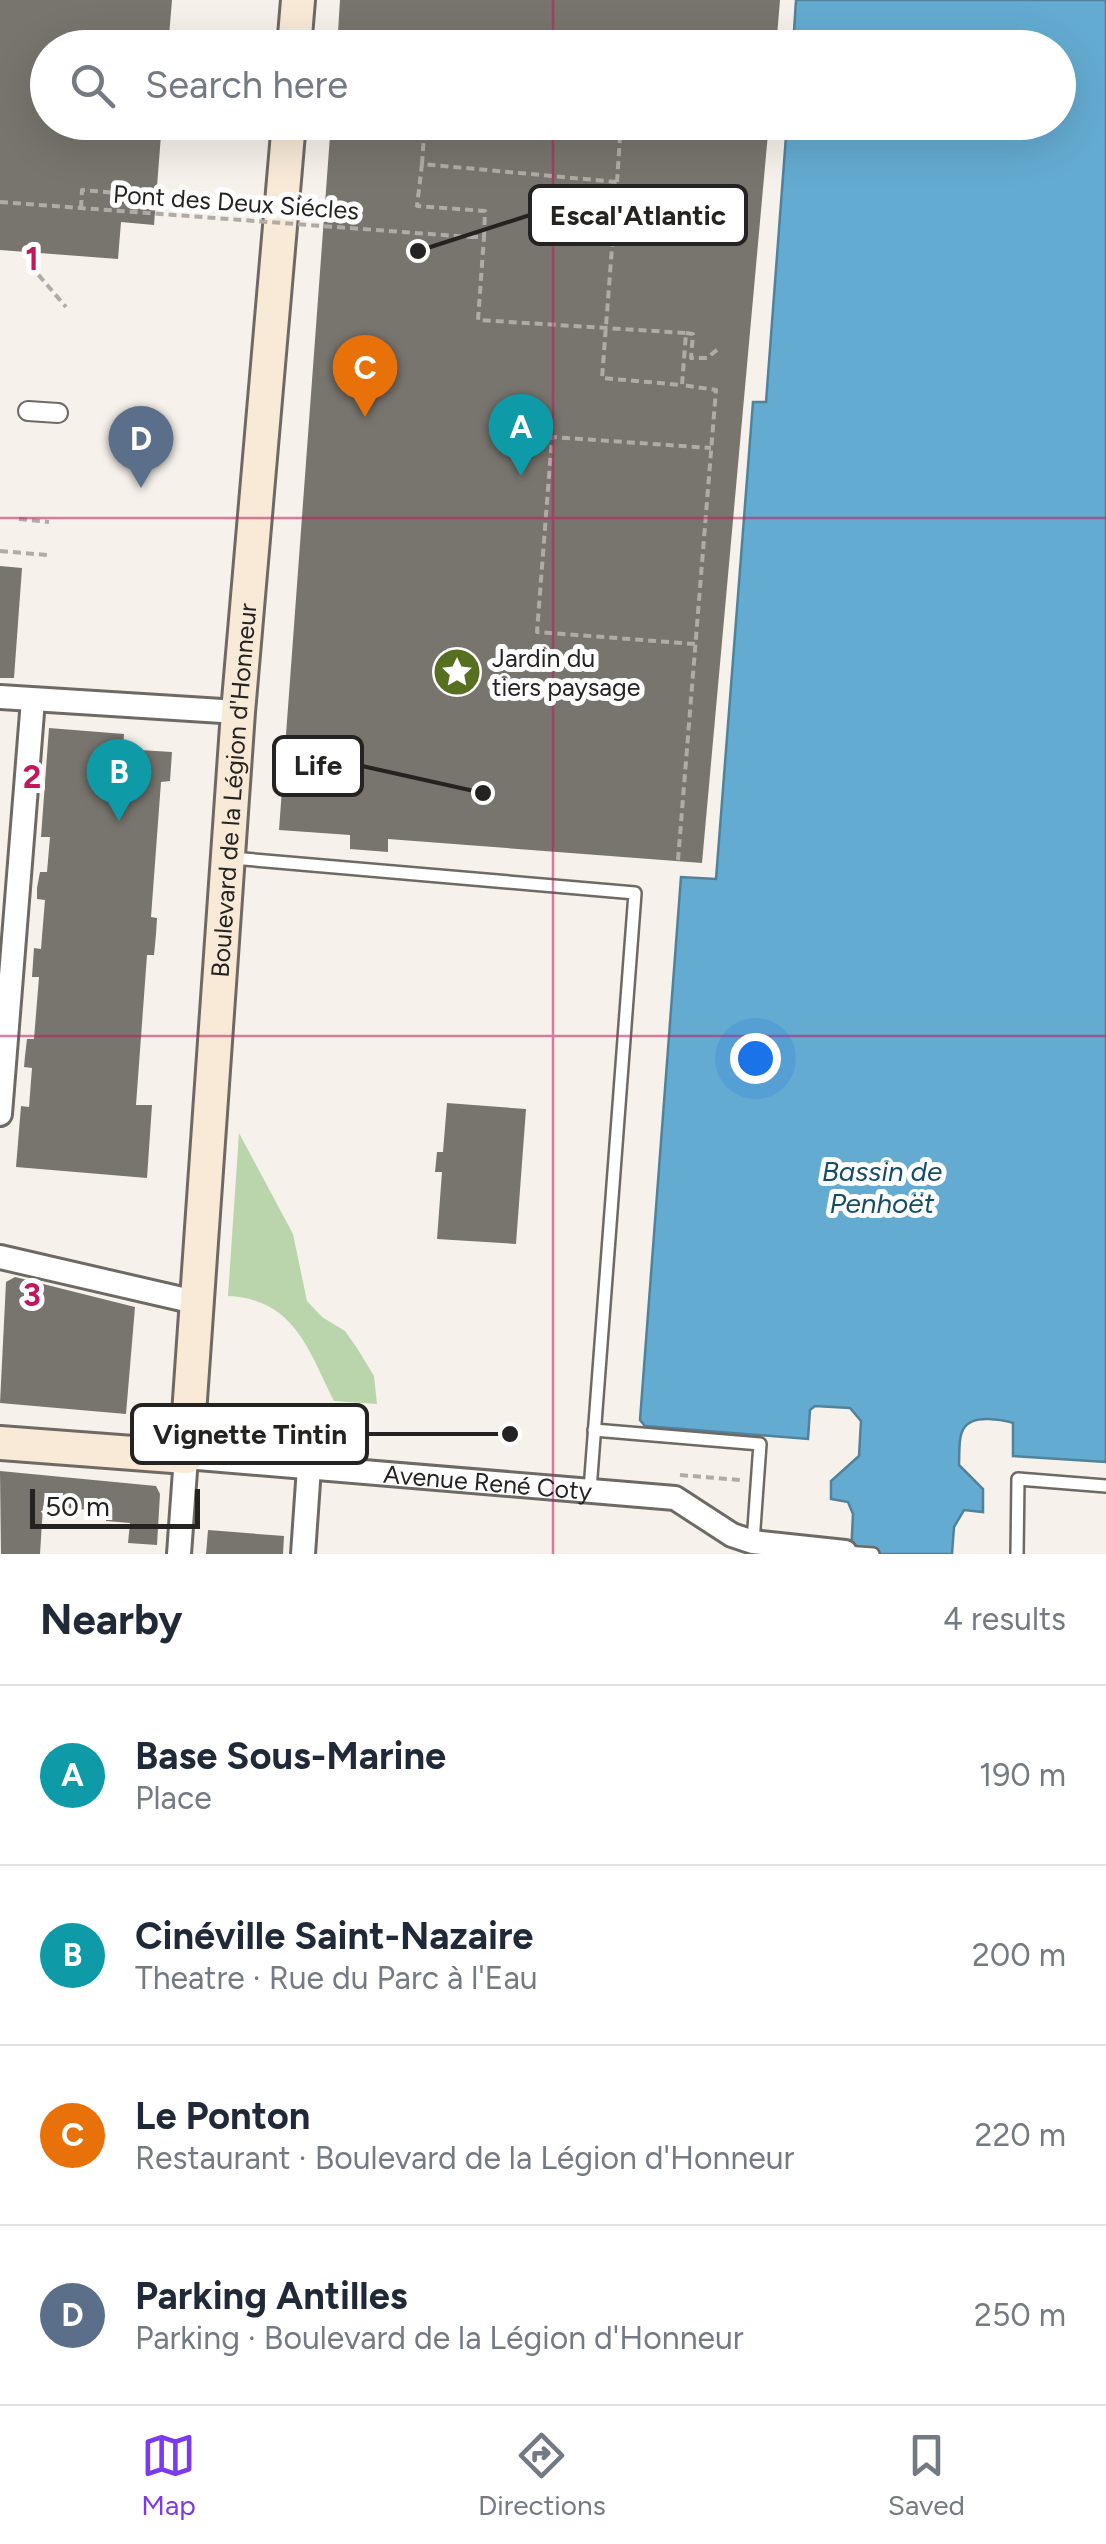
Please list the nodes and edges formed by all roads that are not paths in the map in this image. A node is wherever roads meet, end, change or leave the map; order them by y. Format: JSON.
{"nodes":[{"id":1,"x":298,"y":0,"type":"edge"},
{"id":2,"x":296,"y":30,"type":"edge"},
{"id":3,"x":287,"y":140,"type":"edge"},
{"id":4,"x":28,"y":411,"type":"dead end"},
{"id":5,"x":58,"y":414,"type":"dead end"},
{"id":6,"x":0,"y":697,"type":"edge"},
{"id":7,"x":33,"y":700,"type":"junction"},
{"id":8,"x":238,"y":712,"type":"junction"},
{"id":9,"x":228,"y":858,"type":"junction"},
{"id":10,"x":0,"y":1114,"type":"edge"},
{"id":11,"x":0,"y":1257,"type":"edge"},
{"id":12,"x":194,"y":1302,"type":"junction"},
{"id":13,"x":594,"y":1430,"type":"junction"},
{"id":14,"x":0,"y":1443,"type":"edge"},
{"id":15,"x":186,"y":1457,"type":"junction"},
{"id":16,"x":309,"y":1468,"type":"junction"},
{"id":17,"x":1106,"y":1486,"type":"edge"},
{"id":18,"x":590,"y":1490,"type":"junction"},
{"id":19,"x":753,"y":1548,"type":"edge"},
{"id":20,"x":845,"y":1552,"type":"edge"},
{"id":21,"x":178,"y":1554,"type":"edge"},
{"id":22,"x":302,"y":1554,"type":"edge"},
{"id":23,"x":873,"y":1554,"type":"edge"},
{"id":24,"x":1017,"y":1554,"type":"edge"}],
"edges":[{"from":1,"to":2,"type":"main road"},
{"from":3,"to":8,"type":"main road","name":"Boulevard de la Légion d'Honneur"},
{"from":4,"to":5,"type":"street"},
{"from":6,"to":7,"type":"street"},
{"from":7,"to":8,"type":"street"},
{"from":7,"to":10,"type":"street"},
{"from":8,"to":9,"type":"main road","name":"Boulevard de la Légion d'Honneur"},
{"from":9,"to":12,"type":"main road","name":"Boulevard de la Légion d'Honneur"},
{"from":9,"to":13,"type":"lane"},
{"from":11,"to":12,"type":"street"},
{"from":12,"to":15,"type":"main road","name":"Boulevard de la Légion d'Honneur"},
{"from":13,"to":18,"type":"lane"},
{"from":13,"to":19,"type":"lane"},
{"from":14,"to":15,"type":"main road","name":"Avenue René Coty"},
{"from":15,"to":16,"type":"street","name":"Avenue René Coty"},
{"from":15,"to":21,"type":"street"},
{"from":16,"to":18,"type":"street","name":"Avenue René Coty"},
{"from":16,"to":22,"type":"street"},
{"from":17,"to":24,"type":"lane"},
{"from":18,"to":19,"type":"street","name":"Avenue René Coty"},
{"from":19,"to":20,"type":"street","name":"Avenue René Coty"},
{"from":20,"to":23,"type":"lane"}]}
